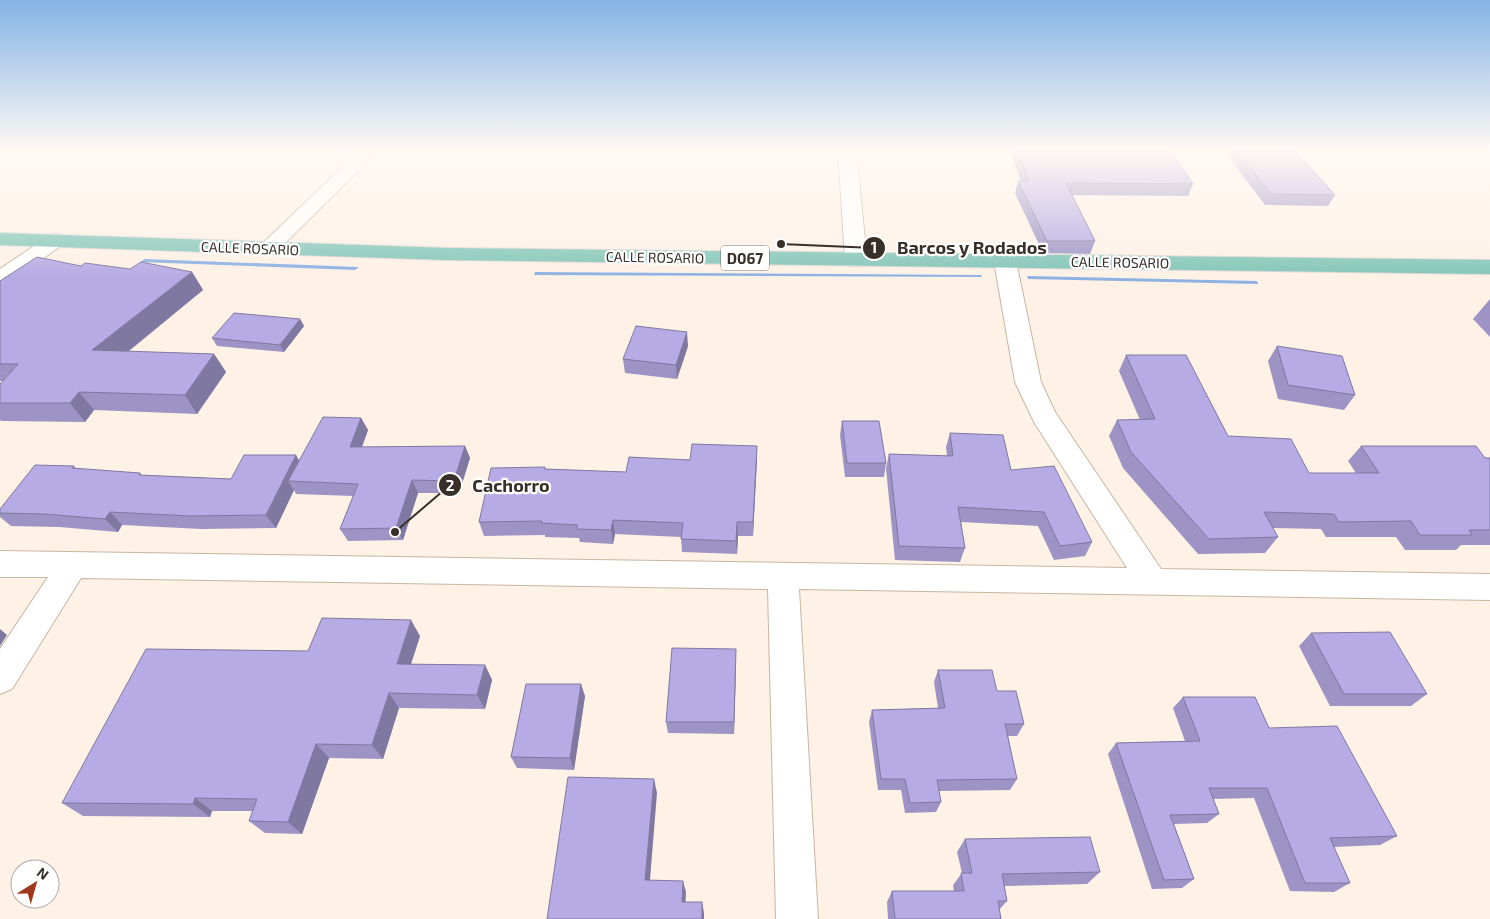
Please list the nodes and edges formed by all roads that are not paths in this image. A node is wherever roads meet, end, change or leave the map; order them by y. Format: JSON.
{"nodes":[{"id":1,"x":327,"y":192,"type":"edge"},
{"id":2,"x":850,"y":192,"type":"edge"},
{"id":3,"x":0,"y":239,"type":"edge"},
{"id":4,"x":56,"y":240,"type":"junction"},
{"id":5,"x":268,"y":249,"type":"junction"},
{"id":6,"x":856,"y":260,"type":"junction"},
{"id":7,"x":1006,"y":261,"type":"junction"},
{"id":8,"x":1490,"y":266,"type":"edge"},
{"id":9,"x":0,"y":279,"type":"edge"},
{"id":10,"x":0,"y":564,"type":"edge"},
{"id":11,"x":74,"y":565,"type":"junction"},
{"id":12,"x":783,"y":577,"type":"junction"},
{"id":13,"x":1153,"y":582,"type":"junction"},
{"id":14,"x":1490,"y":587,"type":"edge"},
{"id":15,"x":0,"y":678,"type":"edge"},
{"id":16,"x":797,"y":919,"type":"edge"}],
"edges":[{"from":1,"to":5,"type":"street"},
{"from":2,"to":6,"type":"street"},
{"from":3,"to":4,"type":"main road","name":"CALLE ROSARIO","number":"D067"},
{"from":4,"to":5,"type":"main road","name":"CALLE ROSARIO","number":"D067"},
{"from":4,"to":9,"type":"street"},
{"from":5,"to":6,"type":"main road","name":"CALLE ROSARIO","number":"D067"},
{"from":6,"to":7,"type":"main road","name":"CALLE ROSARIO","number":"D067"},
{"from":7,"to":8,"type":"main road","name":"CALLE ROSARIO","number":"D067"},
{"from":7,"to":13,"type":"street"},
{"from":10,"to":11,"type":"street"},
{"from":11,"to":12,"type":"street"},
{"from":11,"to":15,"type":"street"},
{"from":12,"to":13,"type":"street"},
{"from":12,"to":16,"type":"street"},
{"from":13,"to":14,"type":"street"}]}
